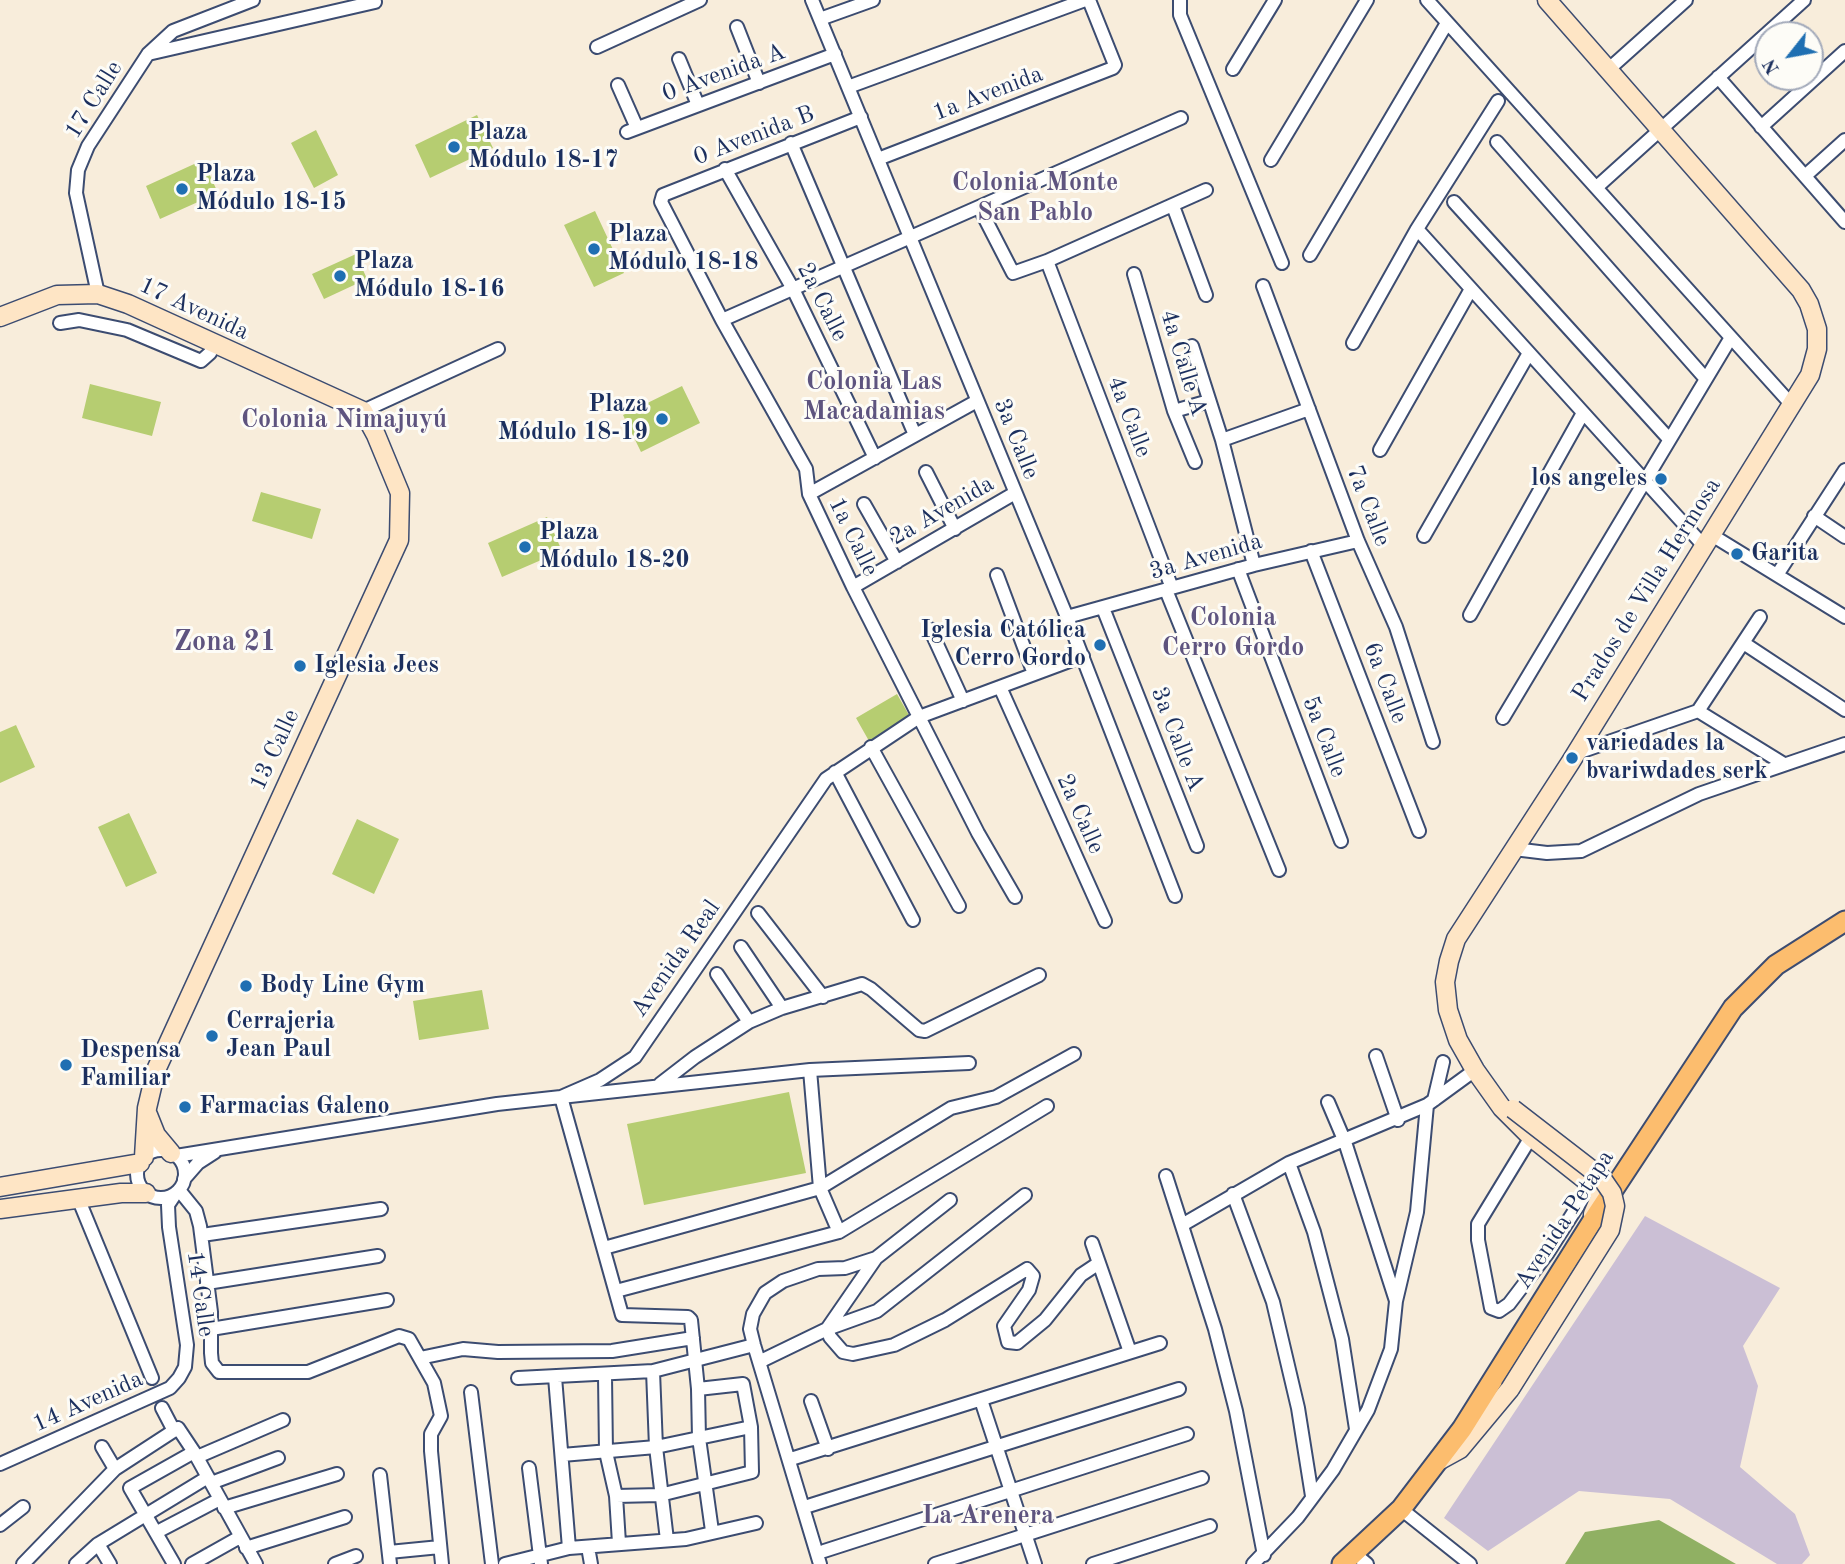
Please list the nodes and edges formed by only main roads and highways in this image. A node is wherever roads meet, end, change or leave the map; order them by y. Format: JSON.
{"nodes":[{"id":1,"x":1555,"y":3,"type":"edge"},
{"id":2,"x":0,"y":317,"type":"edge"},
{"id":3,"x":363,"y":411,"type":"joint"},
{"id":4,"x":1845,"y":921,"type":"edge"},
{"id":5,"x":1479,"y":1077,"type":"junction"},
{"id":6,"x":147,"y":1108,"type":"junction"},
{"id":7,"x":174,"y":1154,"type":"road end"},
{"id":8,"x":0,"y":1187,"type":"edge"},
{"id":9,"x":149,"y":1195,"type":"road end"},
{"id":10,"x":0,"y":1209,"type":"edge"},
{"id":11,"x":1592,"y":1222,"type":"junction"},
{"id":12,"x":1440,"y":1460,"type":"junction"},
{"id":13,"x":1355,"y":1561,"type":"edge"}],
"edges":[{"from":1,"to":5,"type":"main road","name":"Prados de Villa Hermosa"},
{"from":2,"to":3,"type":"main road","name":"17 Avenida"},
{"from":3,"to":6,"type":"main road","name":"13 Calle"},
{"from":4,"to":11,"type":"main road","name":"Avenida Petapa"},
{"from":5,"to":11,"type":"main road","name":"Prados de Villa Hermosa"},
{"from":5,"to":12,"type":"main road","bridge":true},
{"from":6,"to":7,"type":"main road"},
{"from":6,"to":8,"type":"main road","name":"13 Calle"},
{"from":9,"to":10,"type":"main road"},
{"from":11,"to":12,"type":"main road","name":"Avenida Petapa"},
{"from":12,"to":13,"type":"main road","name":"Avenida Petapa"}]}
